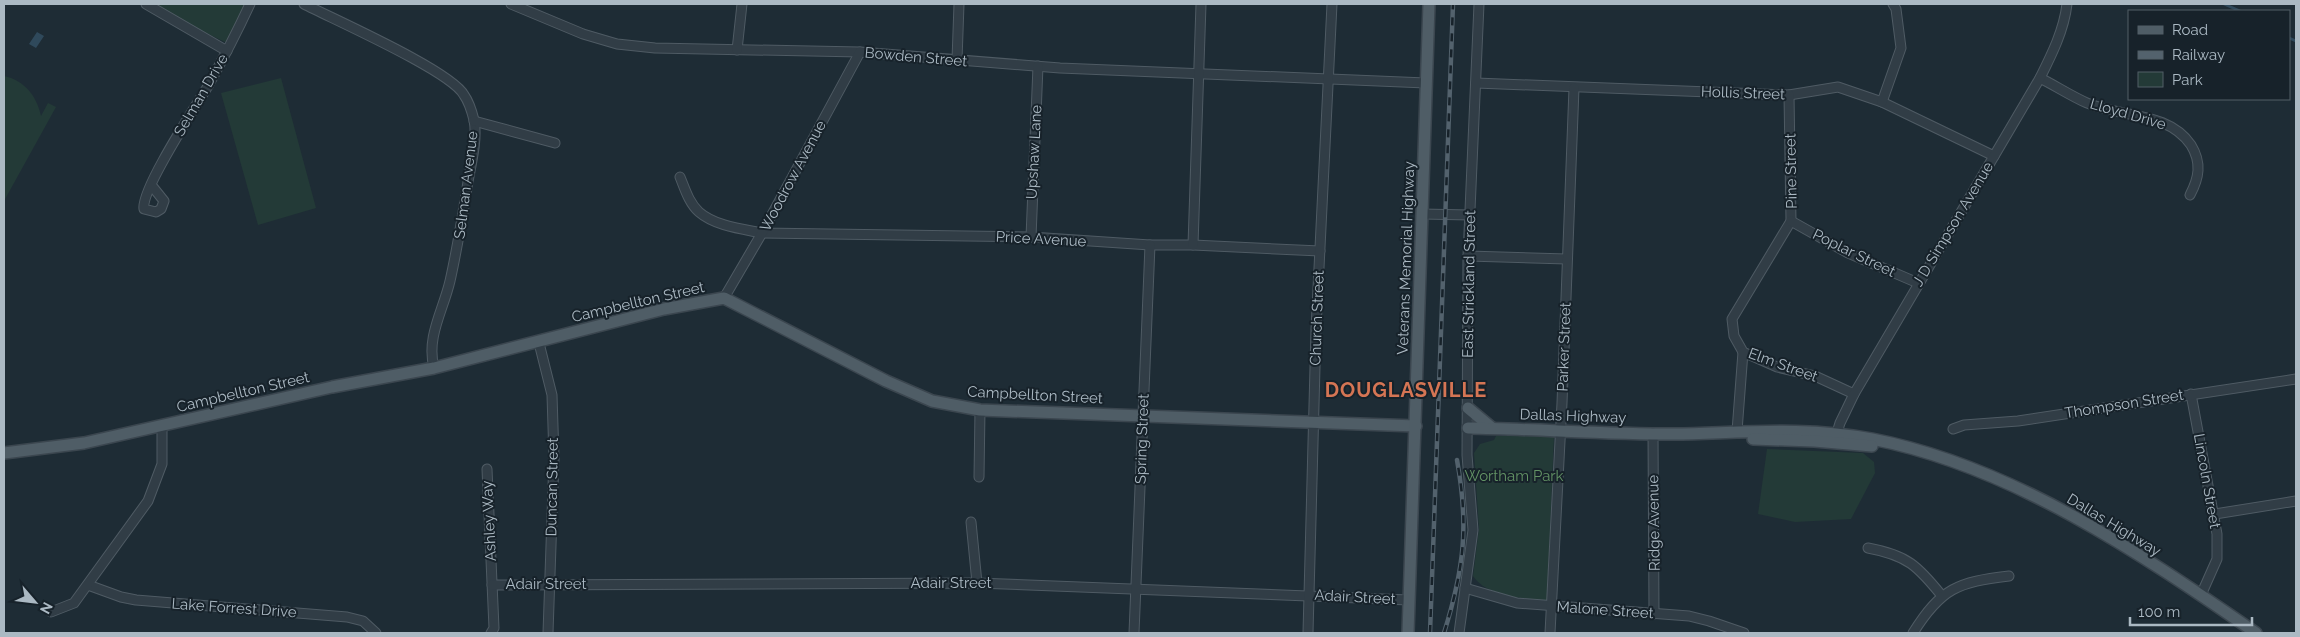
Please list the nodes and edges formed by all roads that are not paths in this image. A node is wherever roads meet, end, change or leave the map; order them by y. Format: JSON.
{"nodes":[{"id":1,"x":146,"y":4,"type":"edge"},
{"id":2,"x":250,"y":4,"type":"edge"},
{"id":3,"x":304,"y":4,"type":"edge"},
{"id":4,"x":511,"y":4,"type":"edge"},
{"id":5,"x":742,"y":4,"type":"edge"},
{"id":6,"x":959,"y":4,"type":"edge"},
{"id":7,"x":1201,"y":4,"type":"edge"},
{"id":8,"x":1332,"y":4,"type":"edge"},
{"id":9,"x":1429,"y":4,"type":"edge"},
{"id":10,"x":1479,"y":4,"type":"edge"},
{"id":11,"x":1893,"y":4,"type":"edge"},
{"id":12,"x":2067,"y":4,"type":"edge"},
{"id":13,"x":227,"y":50,"type":"junction"},
{"id":14,"x":737,"y":50,"type":"junction"},
{"id":15,"x":860,"y":52,"type":"junction"},
{"id":16,"x":957,"y":60,"type":"junction"},
{"id":17,"x":1038,"y":66,"type":"junction"},
{"id":18,"x":1198,"y":75,"type":"junction"},
{"id":19,"x":1328,"y":77,"type":"junction"},
{"id":20,"x":2040,"y":78,"type":"junction"},
{"id":21,"x":1426,"y":83,"type":"junction"},
{"id":22,"x":1476,"y":83,"type":"junction"},
{"id":23,"x":1574,"y":88,"type":"junction"},
{"id":24,"x":1789,"y":95,"type":"junction"},
{"id":25,"x":1882,"y":102,"type":"junction"},
{"id":26,"x":474,"y":121,"type":"junction"},
{"id":27,"x":555,"y":144,"type":"dead end"},
{"id":28,"x":1994,"y":156,"type":"junction"},
{"id":29,"x":680,"y":177,"type":"dead end"},
{"id":30,"x":152,"y":186,"type":"dead end"},
{"id":31,"x":2190,"y":195,"type":"dead end"},
{"id":32,"x":1422,"y":214,"type":"junction"},
{"id":33,"x":1470,"y":215,"type":"junction"},
{"id":34,"x":1791,"y":221,"type":"junction"},
{"id":35,"x":762,"y":233,"type":"junction"},
{"id":36,"x":1031,"y":237,"type":"junction"},
{"id":37,"x":1150,"y":245,"type":"junction"},
{"id":38,"x":1192,"y":245,"type":"junction"},
{"id":39,"x":1320,"y":251,"type":"junction"},
{"id":40,"x":1468,"y":256,"type":"junction"},
{"id":41,"x":1568,"y":259,"type":"junction"},
{"id":42,"x":1918,"y":283,"type":"junction"},
{"id":43,"x":724,"y":298,"type":"junction"},
{"id":44,"x":1732,"y":319,"type":"joint"},
{"id":45,"x":539,"y":343,"type":"junction"},
{"id":46,"x":1743,"y":352,"type":"junction"},
{"id":47,"x":434,"y":368,"type":"junction"},
{"id":48,"x":2296,"y":379,"type":"edge"},
{"id":49,"x":1854,"y":394,"type":"junction"},
{"id":50,"x":2191,"y":394,"type":"junction"},
{"id":51,"x":1468,"y":408,"type":"junction"},
{"id":52,"x":980,"y":410,"type":"junction"},
{"id":53,"x":1142,"y":416,"type":"junction"},
{"id":54,"x":1313,"y":422,"type":"junction"},
{"id":55,"x":162,"y":425,"type":"junction"},
{"id":56,"x":1416,"y":426,"type":"junction"},
{"id":57,"x":1468,"y":428,"type":"junction"},
{"id":58,"x":1492,"y":428,"type":"junction"},
{"id":59,"x":1953,"y":429,"type":"dead end"},
{"id":60,"x":1559,"y":430,"type":"junction"},
{"id":61,"x":1737,"y":431,"type":"junction"},
{"id":62,"x":1654,"y":433,"type":"junction"},
{"id":63,"x":1677,"y":434,"type":"junction"},
{"id":64,"x":1835,"y":438,"type":"junction"},
{"id":65,"x":4,"y":453,"type":"edge"},
{"id":66,"x":487,"y":469,"type":"dead end"},
{"id":67,"x":979,"y":478,"type":"dead end"},
{"id":68,"x":2296,"y":501,"type":"edge"},
{"id":69,"x":2215,"y":514,"type":"junction"},
{"id":70,"x":971,"y":522,"type":"dead end"},
{"id":71,"x":1868,"y":548,"type":"dead end"},
{"id":72,"x":2009,"y":576,"type":"dead end"},
{"id":73,"x":550,"y":583,"type":"junction"},
{"id":74,"x":977,"y":583,"type":"junction"},
{"id":75,"x":492,"y":584,"type":"junction"},
{"id":76,"x":88,"y":585,"type":"junction"},
{"id":77,"x":1135,"y":588,"type":"junction"},
{"id":78,"x":1465,"y":588,"type":"junction"},
{"id":79,"x":1310,"y":595,"type":"junction"},
{"id":80,"x":2201,"y":595,"type":"junction"},
{"id":81,"x":1942,"y":596,"type":"junction"},
{"id":82,"x":1409,"y":600,"type":"junction"},
{"id":83,"x":1553,"y":607,"type":"junction"},
{"id":84,"x":51,"y":612,"type":"dead end"},
{"id":85,"x":1654,"y":614,"type":"junction"},
{"id":86,"x":376,"y":633,"type":"edge"},
{"id":87,"x":491,"y":633,"type":"edge"},
{"id":88,"x":548,"y":633,"type":"edge"},
{"id":89,"x":1134,"y":633,"type":"edge"},
{"id":90,"x":1308,"y":633,"type":"edge"},
{"id":91,"x":1408,"y":633,"type":"edge"},
{"id":92,"x":1459,"y":633,"type":"edge"},
{"id":93,"x":1550,"y":633,"type":"edge"},
{"id":94,"x":1744,"y":633,"type":"edge"},
{"id":95,"x":1913,"y":633,"type":"edge"},
{"id":96,"x":2256,"y":633,"type":"edge"}],
"edges":[{"from":1,"to":13,"type":"street"},
{"from":2,"to":13,"type":"street","name":"Selman Drive"},
{"from":3,"to":26,"type":"street","name":"Selman Avenue"},
{"from":4,"to":14,"type":"street","name":"Bowden Street"},
{"from":5,"to":14,"type":"street"},
{"from":6,"to":16,"type":"street"},
{"from":7,"to":18,"type":"street"},
{"from":8,"to":19,"type":"street","name":"Church Street"},
{"from":9,"to":21,"type":"main road","name":"Veterans Memorial Highway"},
{"from":10,"to":22,"type":"street","name":"East Strickland Street"},
{"from":11,"to":25,"type":"street"},
{"from":12,"to":20,"type":"street","name":"J D Simpson Avenue"},
{"from":13,"to":30,"type":"street","name":"Selman Drive"},
{"from":14,"to":15,"type":"street","name":"Bowden Street"},
{"from":15,"to":16,"type":"street","name":"Bowden Street"},
{"from":15,"to":35,"type":"street","name":"Woodrow Avenue"},
{"from":16,"to":17,"type":"street","name":"Bowden Street"},
{"from":17,"to":18,"type":"street","name":"Bowden Street"},
{"from":17,"to":36,"type":"street","name":"Upshaw Lane"},
{"from":18,"to":19,"type":"street","name":"Bowden Street"},
{"from":18,"to":38,"type":"street"},
{"from":19,"to":21,"type":"street","name":"Bowden Street"},
{"from":19,"to":39,"type":"street","name":"Church Street"},
{"from":20,"to":28,"type":"street","name":"J D Simpson Avenue"},
{"from":20,"to":31,"type":"street","name":"Lloyd Drive"},
{"from":21,"to":32,"type":"main road","name":"Veterans Memorial Highway"},
{"from":22,"to":23,"type":"street","name":"Hollis Street"},
{"from":22,"to":33,"type":"street","name":"East Strickland Street"},
{"from":23,"to":24,"type":"street","name":"Hollis Street"},
{"from":23,"to":41,"type":"street","name":"Parker Street"},
{"from":24,"to":25,"type":"street","name":"Hollis Street"},
{"from":24,"to":34,"type":"street","name":"Pine Street"},
{"from":25,"to":28,"type":"street","name":"Hollis Street"},
{"from":26,"to":27,"type":"street"},
{"from":26,"to":47,"type":"street","name":"Selman Avenue"},
{"from":28,"to":42,"type":"street","name":"J D Simpson Avenue"},
{"from":29,"to":35,"type":"street","name":"Price Avenue"},
{"from":32,"to":33,"type":"street"},
{"from":32,"to":56,"type":"main road","name":"Veterans Memorial Highway"},
{"from":33,"to":40,"type":"street","name":"East Strickland Street"},
{"from":34,"to":42,"type":"street","name":"Poplar Street"},
{"from":34,"to":44,"type":"street","name":"Pine Street"},
{"from":35,"to":36,"type":"street","name":"Price Avenue"},
{"from":35,"to":43,"type":"street","name":"Woodrow Avenue"},
{"from":36,"to":37,"type":"street","name":"Price Avenue"},
{"from":37,"to":38,"type":"street","name":"Price Avenue"},
{"from":37,"to":53,"type":"street","name":"Spring Street"},
{"from":38,"to":39,"type":"street","name":"Price Avenue"},
{"from":39,"to":54,"type":"street","name":"Church Street"},
{"from":40,"to":41,"type":"street"},
{"from":40,"to":51,"type":"street","name":"East Strickland Street"},
{"from":41,"to":60,"type":"street","name":"Parker Street"},
{"from":42,"to":49,"type":"street","name":"J D Simpson Avenue"},
{"from":43,"to":45,"type":"main road","name":"Campbellton Street"},
{"from":43,"to":52,"type":"main road","name":"Campbellton Street"},
{"from":44,"to":46,"type":"street","name":"Elm Street"},
{"from":45,"to":47,"type":"main road","name":"Campbellton Street"},
{"from":45,"to":73,"type":"street","name":"Duncan Street"},
{"from":46,"to":49,"type":"street","name":"Elm Street"},
{"from":46,"to":61,"type":"street"},
{"from":47,"to":55,"type":"main road","name":"Campbellton Street"},
{"from":48,"to":50,"type":"street","name":"Thompson Street"},
{"from":49,"to":64,"type":"street","name":"J D Simpson Avenue"},
{"from":50,"to":59,"type":"street","name":"Thompson Street"},
{"from":50,"to":69,"type":"street","name":"Lincoln Street"},
{"from":51,"to":57,"type":"street","name":"East Strickland Street"},
{"from":51,"to":58,"type":"main road"},
{"from":52,"to":53,"type":"main road","name":"Campbellton Street"},
{"from":52,"to":67,"type":"street"},
{"from":53,"to":54,"type":"main road","name":"Campbellton Street"},
{"from":53,"to":77,"type":"street","name":"Spring Street"},
{"from":54,"to":56,"type":"main road","name":"Campbellton Street"},
{"from":54,"to":79,"type":"street","name":"Church Street"},
{"from":55,"to":65,"type":"main road","name":"Campbellton Street"},
{"from":55,"to":76,"type":"street"},
{"from":56,"to":82,"type":"main road","name":"Veterans Memorial Highway"},
{"from":57,"to":58,"type":"main road","name":"Dallas Highway"},
{"from":57,"to":78,"type":"street","name":"East Strickland Street"},
{"from":58,"to":60,"type":"main road","name":"Dallas Highway"},
{"from":60,"to":62,"type":"main road","name":"Dallas Highway"},
{"from":60,"to":83,"type":"street","name":"Parker Street"},
{"from":61,"to":63,"type":"main road","name":"Dallas Highway"},
{"from":61,"to":64,"type":"main road","name":"Dallas Highway"},
{"from":62,"to":63,"type":"main road","name":"Dallas Highway"},
{"from":62,"to":85,"type":"street","name":"Ridge Avenue"},
{"from":63,"to":64,"type":"main road","name":"Dallas Highway"},
{"from":64,"to":80,"type":"main road","name":"Dallas Highway"},
{"from":66,"to":75,"type":"street","name":"Ashley Way"},
{"from":68,"to":69,"type":"street"},
{"from":69,"to":80,"type":"street","name":"Lincoln Street"},
{"from":70,"to":74,"type":"street"},
{"from":71,"to":81,"type":"street"},
{"from":72,"to":81,"type":"street"},
{"from":73,"to":74,"type":"street","name":"Adair Street"},
{"from":73,"to":75,"type":"street","name":"Adair Street"},
{"from":73,"to":88,"type":"street","name":"Duncan Street"},
{"from":74,"to":77,"type":"street","name":"Adair Street"},
{"from":75,"to":87,"type":"street","name":"Ashley Way"},
{"from":76,"to":84,"type":"street"},
{"from":76,"to":86,"type":"street","name":"Lake Forrest Drive"},
{"from":77,"to":79,"type":"street","name":"Adair Street"},
{"from":77,"to":89,"type":"street","name":"Spring Street"},
{"from":78,"to":83,"type":"street","name":"Malone Street"},
{"from":78,"to":92,"type":"street","name":"East Strickland Street"},
{"from":79,"to":82,"type":"street","name":"Adair Street"},
{"from":79,"to":90,"type":"street","name":"Church Street"},
{"from":80,"to":96,"type":"main road","name":"Dallas Highway"},
{"from":81,"to":95,"type":"street"},
{"from":82,"to":91,"type":"main road","name":"Veterans Memorial Highway"},
{"from":83,"to":85,"type":"street","name":"Malone Street"},
{"from":83,"to":93,"type":"street","name":"Parker Street"},
{"from":85,"to":94,"type":"street","name":"Malone Street"}]}
